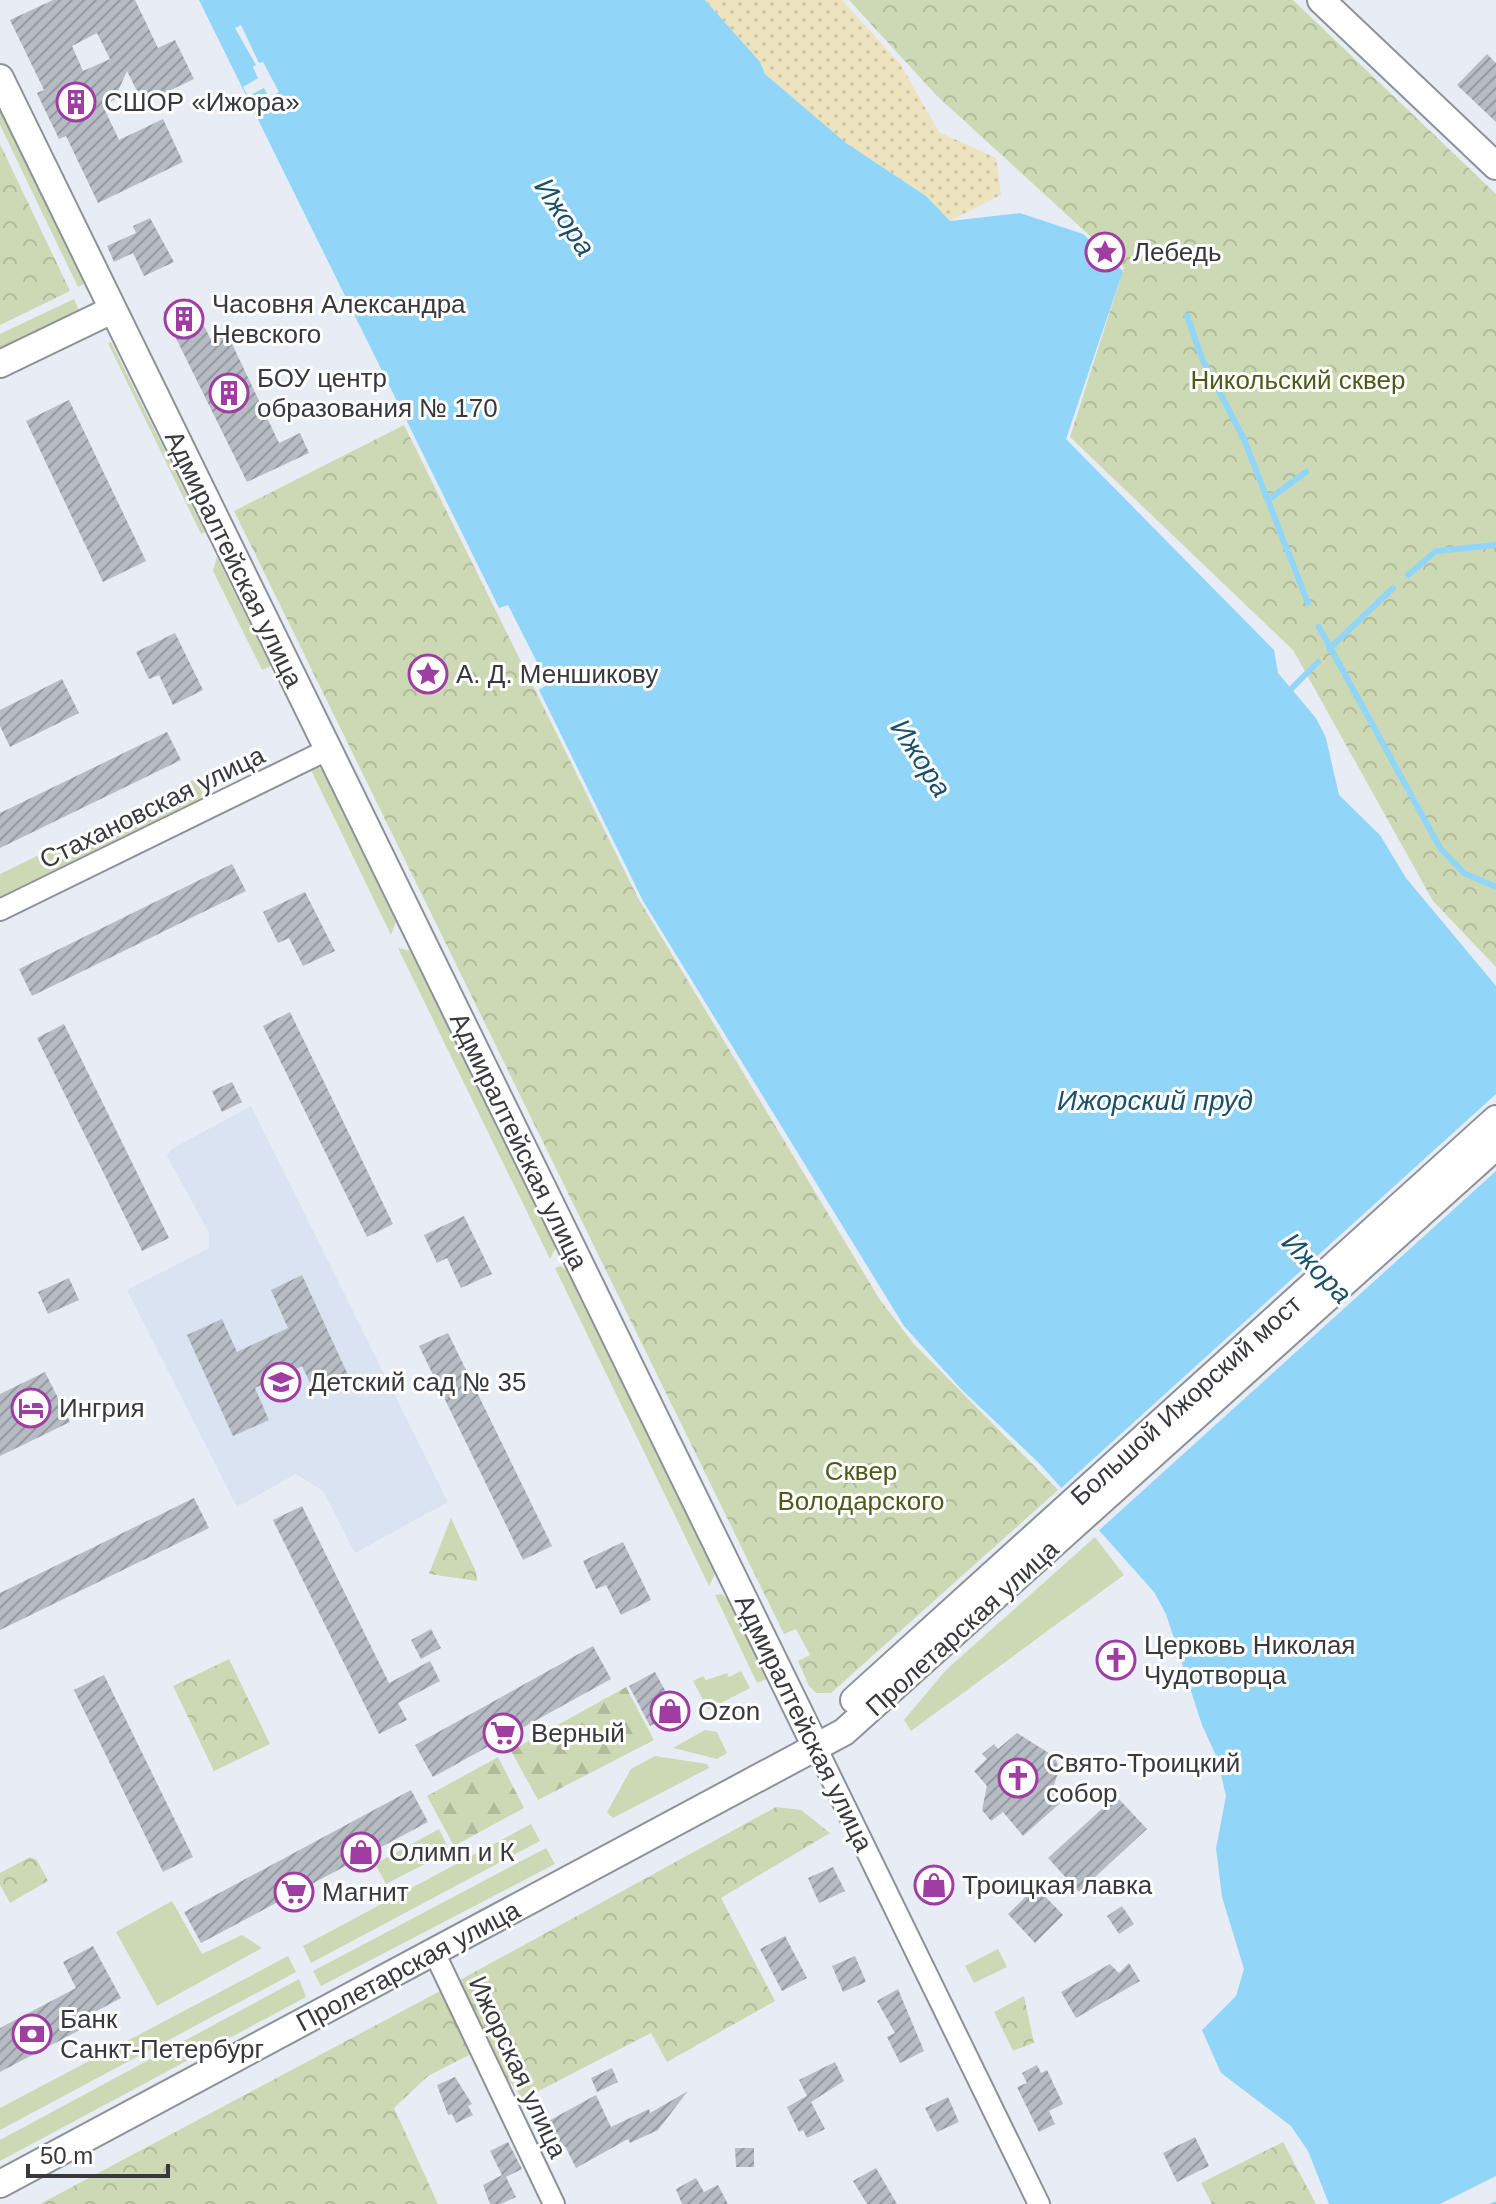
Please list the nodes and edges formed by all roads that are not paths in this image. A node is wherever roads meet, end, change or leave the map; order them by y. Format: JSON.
{"nodes":[{"id":1,"x":1321,"y":0,"type":"edge"},
{"id":2,"x":0,"y":78,"type":"edge"},
{"id":3,"x":1496,"y":166,"type":"edge"},
{"id":4,"x":112,"y":310,"type":"junction"},
{"id":5,"x":0,"y":364,"type":"edge"},
{"id":6,"x":327,"y":750,"type":"junction"},
{"id":7,"x":0,"y":910,"type":"edge"},
{"id":8,"x":1496,"y":1119,"type":"edge"},
{"id":9,"x":1496,"y":1146,"type":"edge"},
{"id":10,"x":1061,"y":1526,"type":"junction"},
{"id":11,"x":815,"y":1745,"type":"junction"},
{"id":12,"x":434,"y":1952,"type":"junction"},
{"id":13,"x":0,"y":2184,"type":"edge"},
{"id":14,"x":554,"y":2204,"type":"edge"},
{"id":15,"x":1039,"y":2204,"type":"edge"}],
"edges":[{"from":1,"to":3,"type":"main road"},
{"from":2,"to":4,"type":"main road","name":"Адмиралтейская улица"},
{"from":4,"to":5,"type":"main road"},
{"from":4,"to":6,"type":"main road","name":"Адмиралтейская улица"},
{"from":6,"to":7,"type":"street","name":"Стахановская улица"},
{"from":6,"to":11,"type":"main road","name":"Адмиралтейская улица"},
{"from":8,"to":10,"type":"main road","name":"Большой Ижорский мост"},
{"from":9,"to":10,"type":"main road","name":"Большой Ижорский мост"},
{"from":10,"to":11,"type":"main road","name":"Пролетарская улица"},
{"from":11,"to":12,"type":"main road","name":"Пролетарская улица"},
{"from":11,"to":15,"type":"street","name":"Адмиралтейская улица"},
{"from":12,"to":13,"type":"main road","name":"Пролетарская улица"},
{"from":12,"to":14,"type":"street","name":"Ижорская улица"}]}
